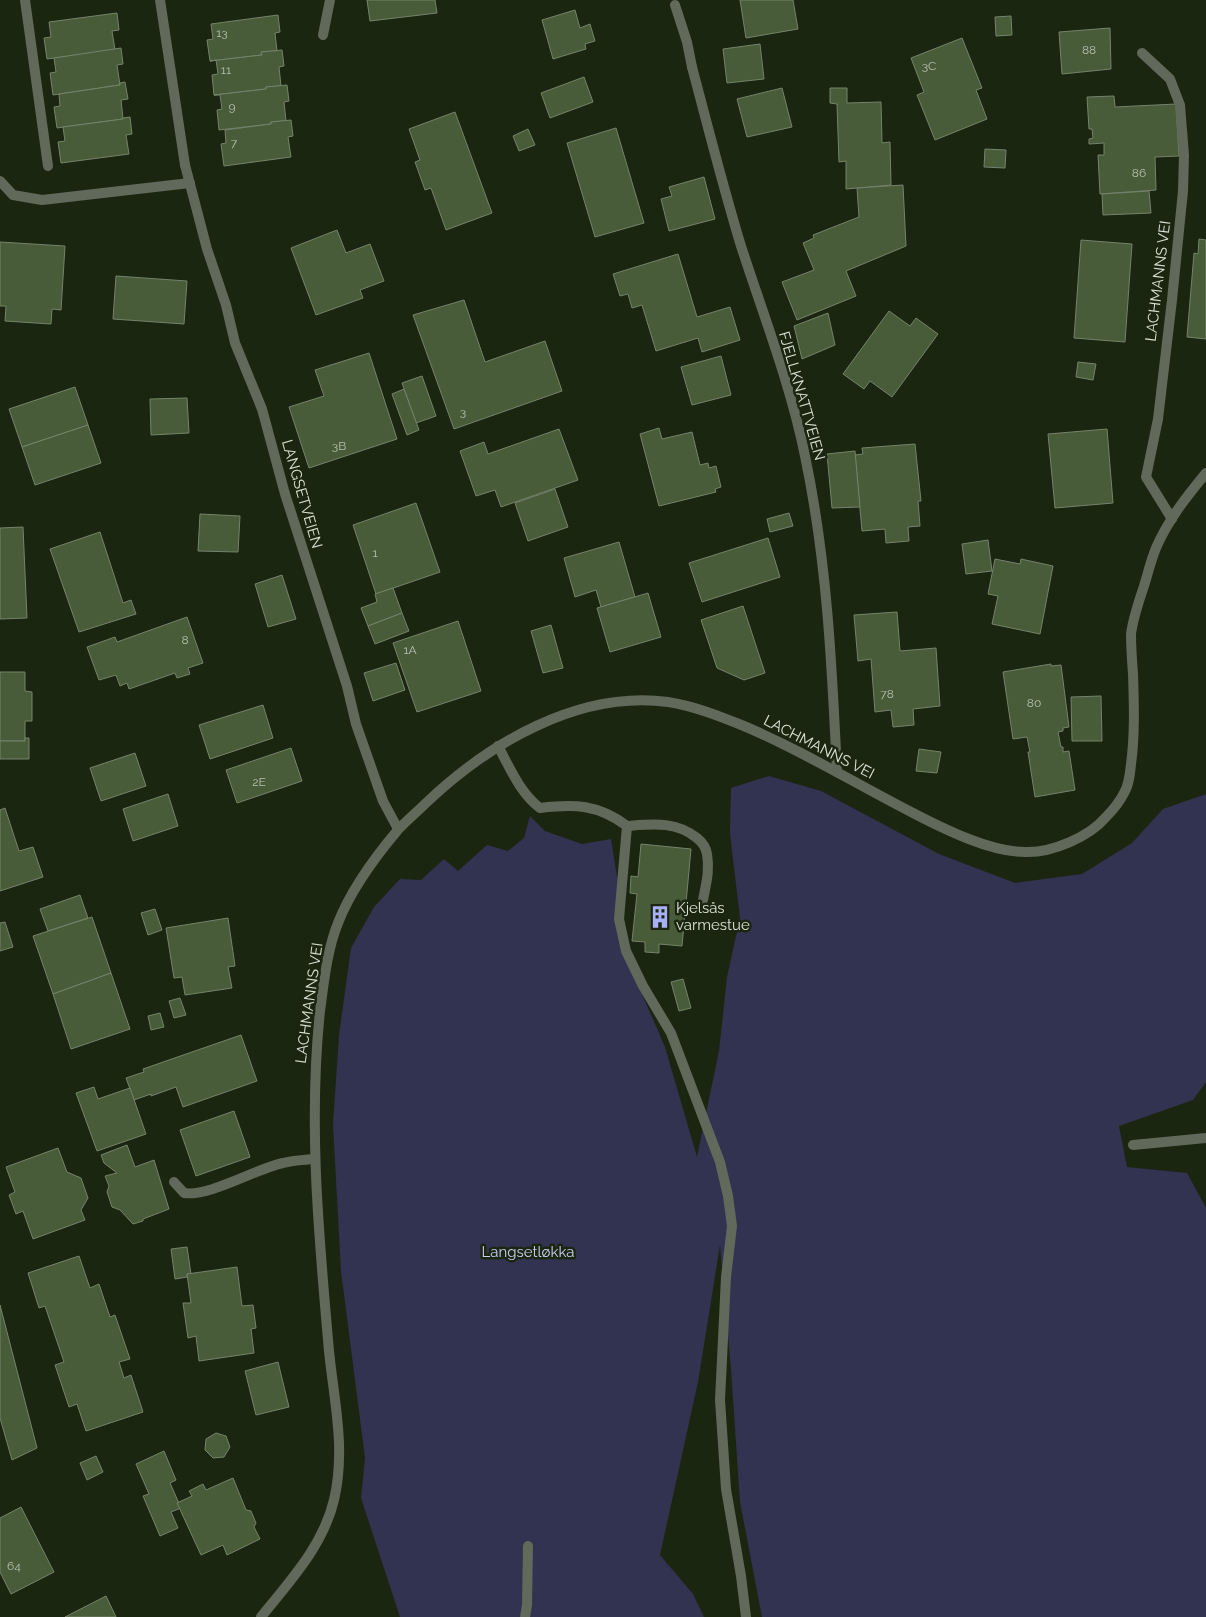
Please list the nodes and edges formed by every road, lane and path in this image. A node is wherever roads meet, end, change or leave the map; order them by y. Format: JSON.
{"nodes":[{"id":1,"x":25,"y":0,"type":"edge"},
{"id":2,"x":160,"y":0,"type":"edge"},
{"id":3,"x":330,"y":0,"type":"edge"},
{"id":4,"x":675,"y":5,"type":"dead end"},
{"id":5,"x":323,"y":35,"type":"dead end"},
{"id":6,"x":1142,"y":53,"type":"dead end"},
{"id":7,"x":48,"y":166,"type":"dead end"},
{"id":8,"x":0,"y":181,"type":"edge"},
{"id":9,"x":190,"y":184,"type":"junction"},
{"id":10,"x":1206,"y":473,"type":"edge"},
{"id":11,"x":1172,"y":519,"type":"junction"},
{"id":12,"x":498,"y":746,"type":"junction"},
{"id":13,"x":837,"y":772,"type":"junction"},
{"id":14,"x":627,"y":826,"type":"junction"},
{"id":15,"x":398,"y":829,"type":"junction"},
{"id":16,"x":703,"y":900,"type":"dead end"},
{"id":17,"x":1206,"y":1138,"type":"edge"},
{"id":18,"x":1133,"y":1145,"type":"dead end"},
{"id":19,"x":314,"y":1159,"type":"junction"},
{"id":20,"x":174,"y":1182,"type":"dead end"},
{"id":21,"x":528,"y":1546,"type":"dead end"},
{"id":22,"x":261,"y":1617,"type":"edge"},
{"id":23,"x":525,"y":1617,"type":"edge"},
{"id":24,"x":746,"y":1617,"type":"edge"}],
"edges":[{"from":1,"to":7,"type":"street"},
{"from":2,"to":9,"type":"street","name":"LANGSETVEIEN"},
{"from":3,"to":5,"type":"street"},
{"from":4,"to":13,"type":"street","name":"FJELLKNATTVEIEN"},
{"from":6,"to":11,"type":"street","name":"LACHMANNS VEI"},
{"from":8,"to":9,"type":"street"},
{"from":9,"to":15,"type":"street","name":"LANGSETVEIEN"},
{"from":10,"to":11,"type":"street","name":"LACHMANNS VEI"},
{"from":11,"to":13,"type":"street","name":"LACHMANNS VEI"},
{"from":12,"to":13,"type":"street","name":"LACHMANNS VEI"},
{"from":12,"to":14,"type":"street"},
{"from":12,"to":15,"type":"street","name":"LACHMANNS VEI"},
{"from":14,"to":16,"type":"street"},
{"from":14,"to":24,"type":"street"},
{"from":15,"to":19,"type":"street","name":"LACHMANNS VEI"},
{"from":17,"to":18,"type":"street"},
{"from":19,"to":20,"type":"street"},
{"from":19,"to":22,"type":"street","name":"LACHMANNS VEI"},
{"from":21,"to":23,"type":"street"}]}
